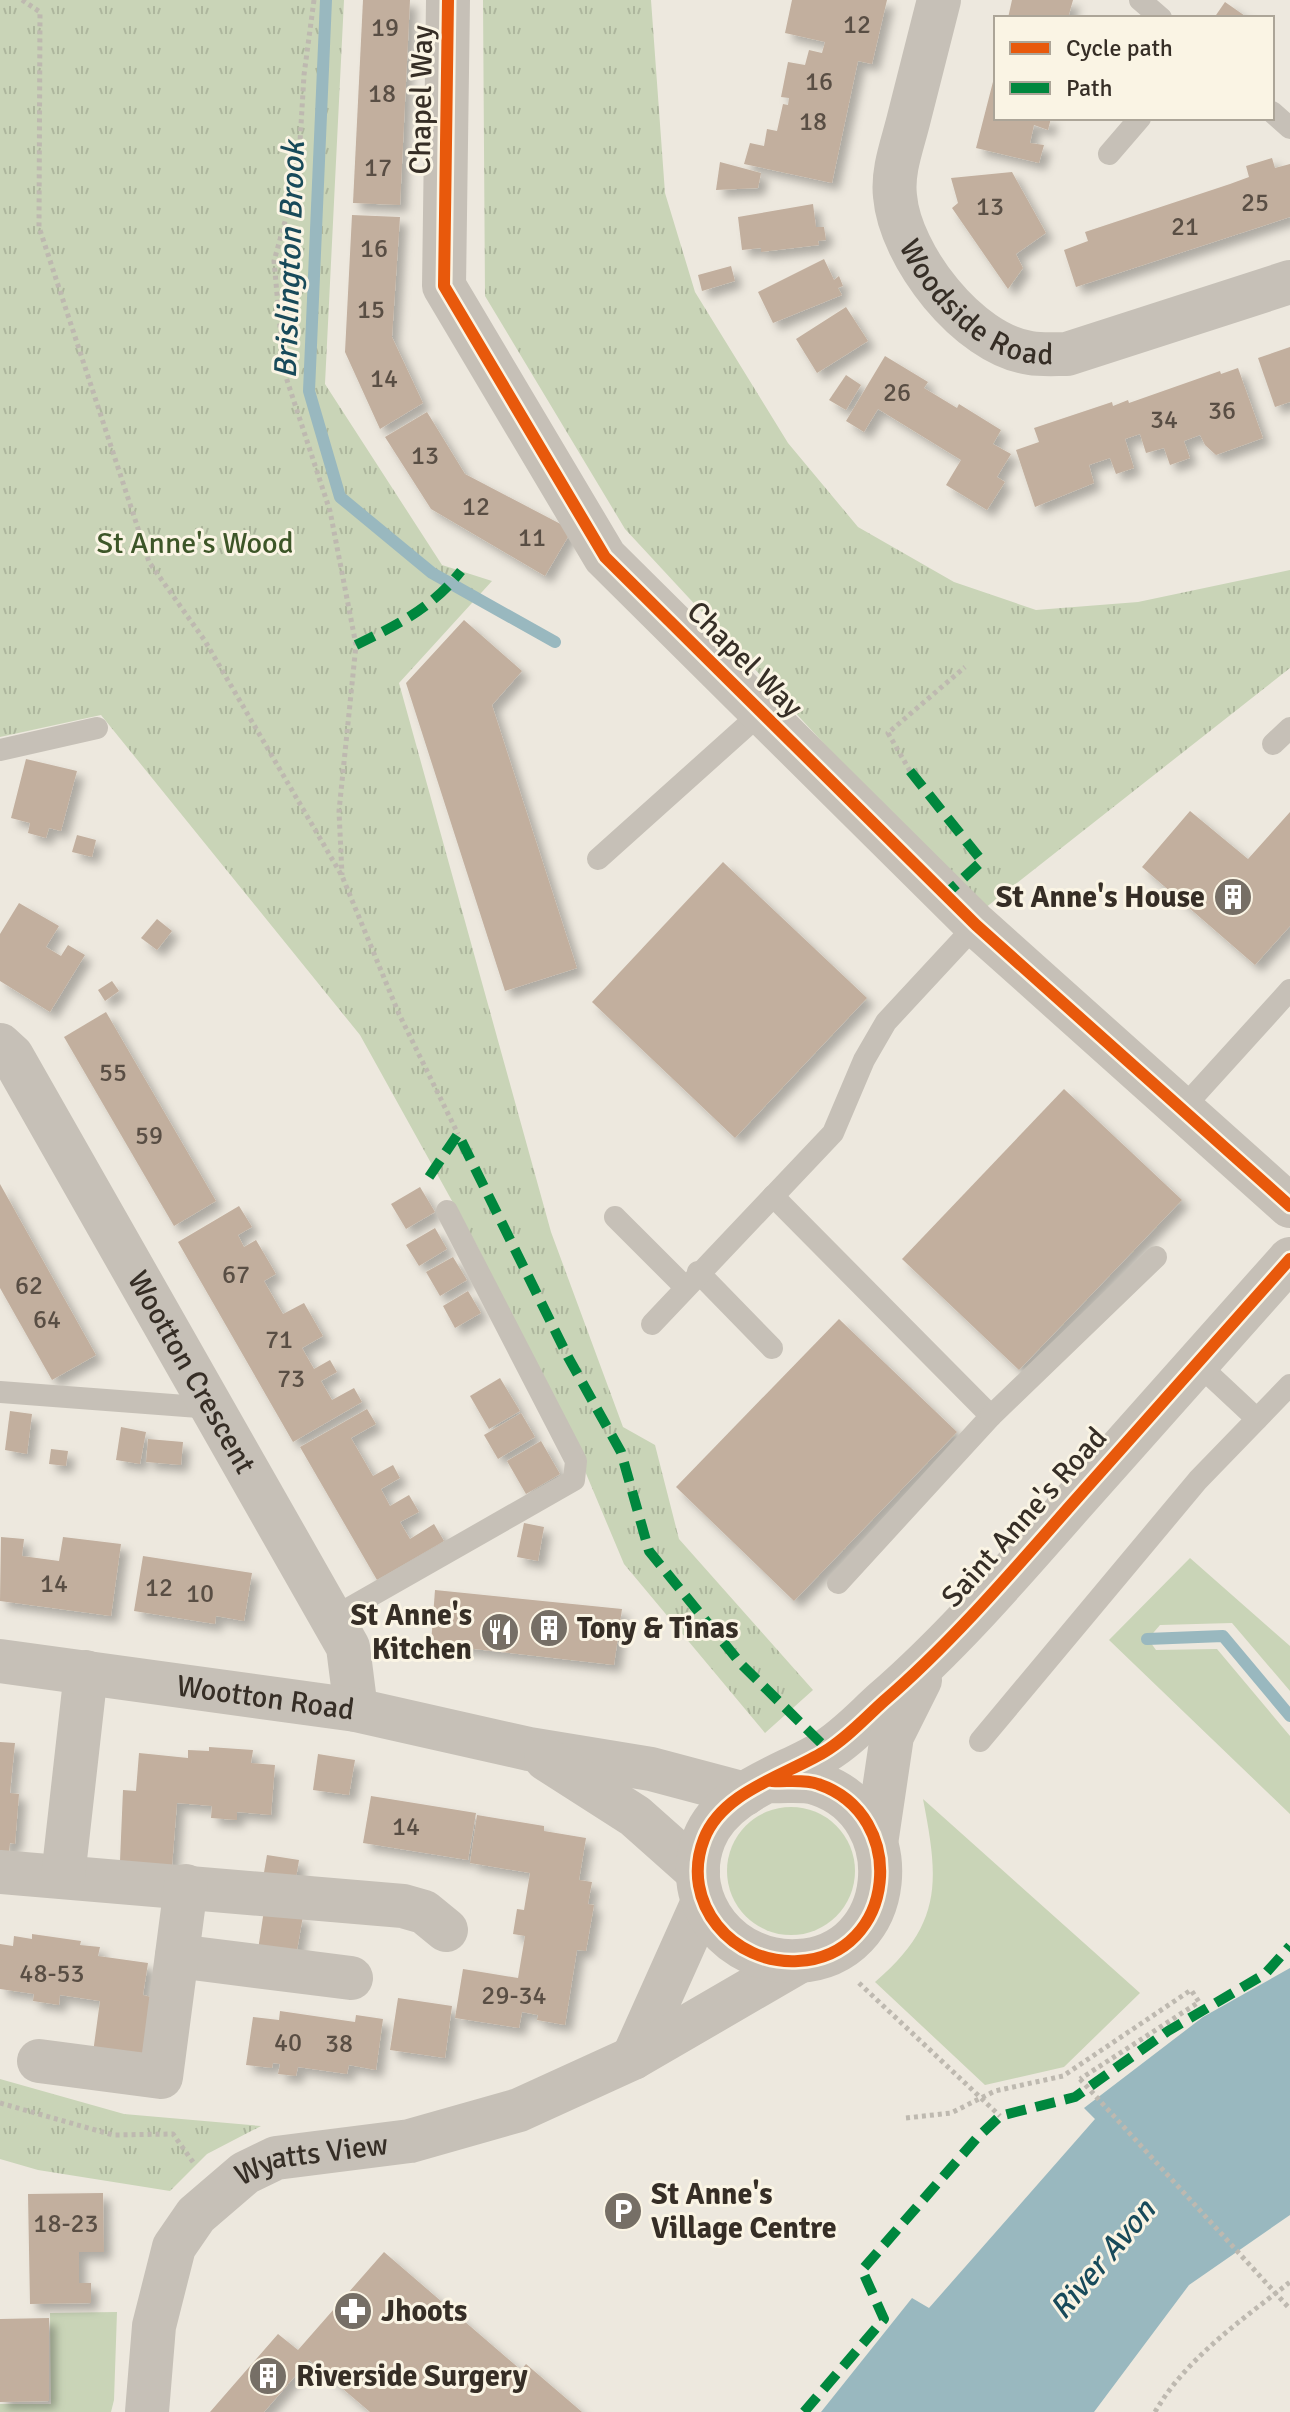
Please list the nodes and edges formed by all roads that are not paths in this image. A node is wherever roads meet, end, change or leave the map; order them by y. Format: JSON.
{"nodes":[{"id":1,"x":448,"y":0,"type":"edge"},
{"id":2,"x":939,"y":0,"type":"edge"},
{"id":3,"x":1140,"y":0,"type":"edge"},
{"id":4,"x":1159,"y":16,"type":"edge"},
{"id":5,"x":1274,"y":114,"type":"edge"},
{"id":6,"x":1138,"y":120,"type":"edge"},
{"id":7,"x":1290,"y":128,"type":"edge"},
{"id":8,"x":1109,"y":154,"type":"dead end"},
{"id":9,"x":1290,"y":282,"type":"edge"},
{"id":10,"x":762,"y":712,"type":"junction"},
{"id":11,"x":97,"y":728,"type":"dead end"},
{"id":12,"x":0,"y":750,"type":"edge"},
{"id":13,"x":598,"y":859,"type":"dead end"},
{"id":14,"x":976,"y":925,"type":"junction"},
{"id":15,"x":1290,"y":990,"type":"edge"},
{"id":16,"x":0,"y":1045,"type":"edge"},
{"id":17,"x":1182,"y":1109,"type":"junction"},
{"id":18,"x":773,"y":1196,"type":"junction"},
{"id":19,"x":1290,"y":1206,"type":"edge"},
{"id":20,"x":447,"y":1211,"type":"dead end"},
{"id":21,"x":615,"y":1217,"type":"dead end"},
{"id":22,"x":1156,"y":1257,"type":"dead end"},
{"id":23,"x":1290,"y":1259,"type":"edge"},
{"id":24,"x":692,"y":1279,"type":"junction"},
{"id":25,"x":652,"y":1324,"type":"dead end"},
{"id":26,"x":772,"y":1348,"type":"dead end"},
{"id":27,"x":1197,"y":1363,"type":"junction"},
{"id":28,"x":1290,"y":1385,"type":"edge"},
{"id":29,"x":0,"y":1392,"type":"edge"},
{"id":30,"x":212,"y":1408,"type":"junction"},
{"id":31,"x":991,"y":1416,"type":"junction"},
{"id":32,"x":1257,"y":1419,"type":"junction"},
{"id":33,"x":838,"y":1583,"type":"dead end"},
{"id":34,"x":332,"y":1618,"type":"junction"},
{"id":35,"x":0,"y":1661,"type":"edge"},
{"id":36,"x":930,"y":1661,"type":"junction"},
{"id":37,"x":86,"y":1672,"type":"junction"},
{"id":38,"x":356,"y":1710,"type":"junction"},
{"id":39,"x":980,"y":1741,"type":"dead end"},
{"id":40,"x":529,"y":1749,"type":"junction"},
{"id":41,"x":758,"y":1788,"type":"junction"},
{"id":42,"x":877,"y":1837,"type":"junction"},
{"id":43,"x":0,"y":1872,"type":"edge"},
{"id":44,"x":63,"y":1877,"type":"junction"},
{"id":45,"x":186,"y":1886,"type":"junction"},
{"id":46,"x":700,"y":1888,"type":"junction"},
{"id":47,"x":446,"y":1930,"type":"dead end"},
{"id":48,"x":177,"y":1956,"type":"junction"},
{"id":49,"x":815,"y":1958,"type":"junction"},
{"id":50,"x":351,"y":1978,"type":"dead end"},
{"id":51,"x":633,"y":2058,"type":"junction"},
{"id":52,"x":39,"y":2061,"type":"dead end"},
{"id":53,"x":147,"y":2412,"type":"edge"}],
"edges":[{"from":1,"to":10,"type":"street","name":"Chapel Way"},
{"from":2,"to":9,"type":"street","name":"Woodside Road"},
{"from":3,"to":4,"type":"lane"},
{"from":5,"to":7,"type":"lane"},
{"from":6,"to":8,"type":"lane"},
{"from":10,"to":13,"type":"lane"},
{"from":10,"to":14,"type":"street","name":"Chapel Way"},
{"from":11,"to":12,"type":"lane"},
{"from":14,"to":17,"type":"street","name":"Chapel Way"},
{"from":14,"to":18,"type":"lane"},
{"from":15,"to":17,"type":"lane"},
{"from":16,"to":30,"type":"street","name":"Wootton Crescent"},
{"from":17,"to":19,"type":"street","name":"Chapel Way"},
{"from":18,"to":24,"type":"lane"},
{"from":18,"to":31,"type":"lane"},
{"from":20,"to":34,"type":"lane"},
{"from":21,"to":24,"type":"lane"},
{"from":22,"to":31,"type":"lane"},
{"from":23,"to":27,"type":"street","name":"Saint Anne's Road"},
{"from":24,"to":25,"type":"lane"},
{"from":24,"to":26,"type":"lane"},
{"from":27,"to":32,"type":"lane"},
{"from":27,"to":36,"type":"street","name":"Saint Anne's Road"},
{"from":28,"to":32,"type":"lane"},
{"from":29,"to":30,"type":"lane"},
{"from":30,"to":34,"type":"street","name":"Wootton Crescent"},
{"from":31,"to":33,"type":"lane"},
{"from":32,"to":39,"type":"lane"},
{"from":34,"to":38,"type":"street","name":"Wootton Crescent"},
{"from":35,"to":37,"type":"street","name":"Wootton Road"},
{"from":36,"to":41,"type":"street","name":"Saint Anne's Road"},
{"from":36,"to":42,"type":"street","name":"Saint Anne's Road"},
{"from":37,"to":38,"type":"street","name":"Wootton Road"},
{"from":37,"to":44,"type":"street"},
{"from":38,"to":40,"type":"street","name":"Wootton Road"},
{"from":40,"to":41,"type":"street","name":"Wootton Road"},
{"from":40,"to":46,"type":"street","name":"Wootton Road"},
{"from":41,"to":42,"type":"street"},
{"from":41,"to":46,"type":"street"},
{"from":42,"to":49,"type":"street"},
{"from":43,"to":44,"type":"street"},
{"from":44,"to":45,"type":"street"},
{"from":45,"to":47,"type":"street"},
{"from":45,"to":48,"type":"street"},
{"from":46,"to":49,"type":"street"},
{"from":46,"to":51,"type":"street"},
{"from":48,"to":50,"type":"street"},
{"from":48,"to":52,"type":"street"},
{"from":49,"to":51,"type":"street","name":"Wyatts View"},
{"from":51,"to":53,"type":"street","name":"Wyatts View"}]}
